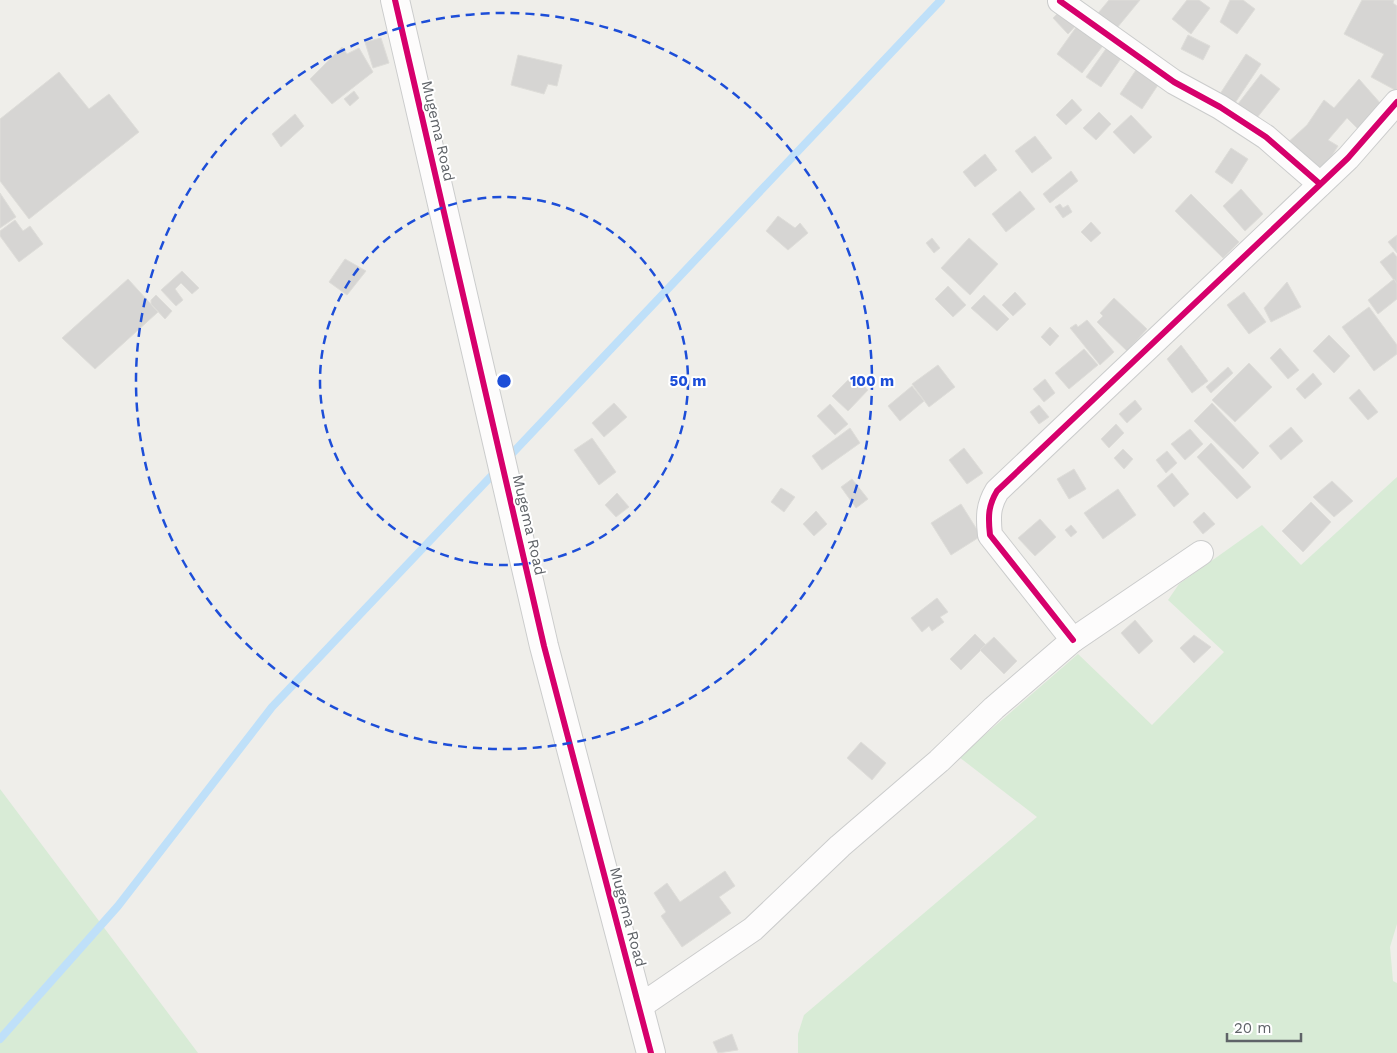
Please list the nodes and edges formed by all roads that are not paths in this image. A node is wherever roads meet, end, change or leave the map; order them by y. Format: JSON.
{"nodes":[{"id":1,"x":395,"y":0,"type":"edge"},
{"id":2,"x":1060,"y":1,"type":"edge"},
{"id":3,"x":1397,"y":102,"type":"edge"},
{"id":4,"x":1320,"y":184,"type":"junction"},
{"id":5,"x":1201,"y":553,"type":"dead end"},
{"id":6,"x":1073,"y":640,"type":"junction"},
{"id":7,"x":638,"y":1007,"type":"junction"},
{"id":8,"x":650,"y":1053,"type":"edge"}],
"edges":[{"from":1,"to":7,"type":"street","name":"Mugema Road"},
{"from":2,"to":4,"type":"street"},
{"from":3,"to":4,"type":"street"},
{"from":4,"to":6,"type":"street"},
{"from":5,"to":6,"type":"street"},
{"from":6,"to":7,"type":"street"},
{"from":7,"to":8,"type":"street","name":"Mugema Road"}]}
